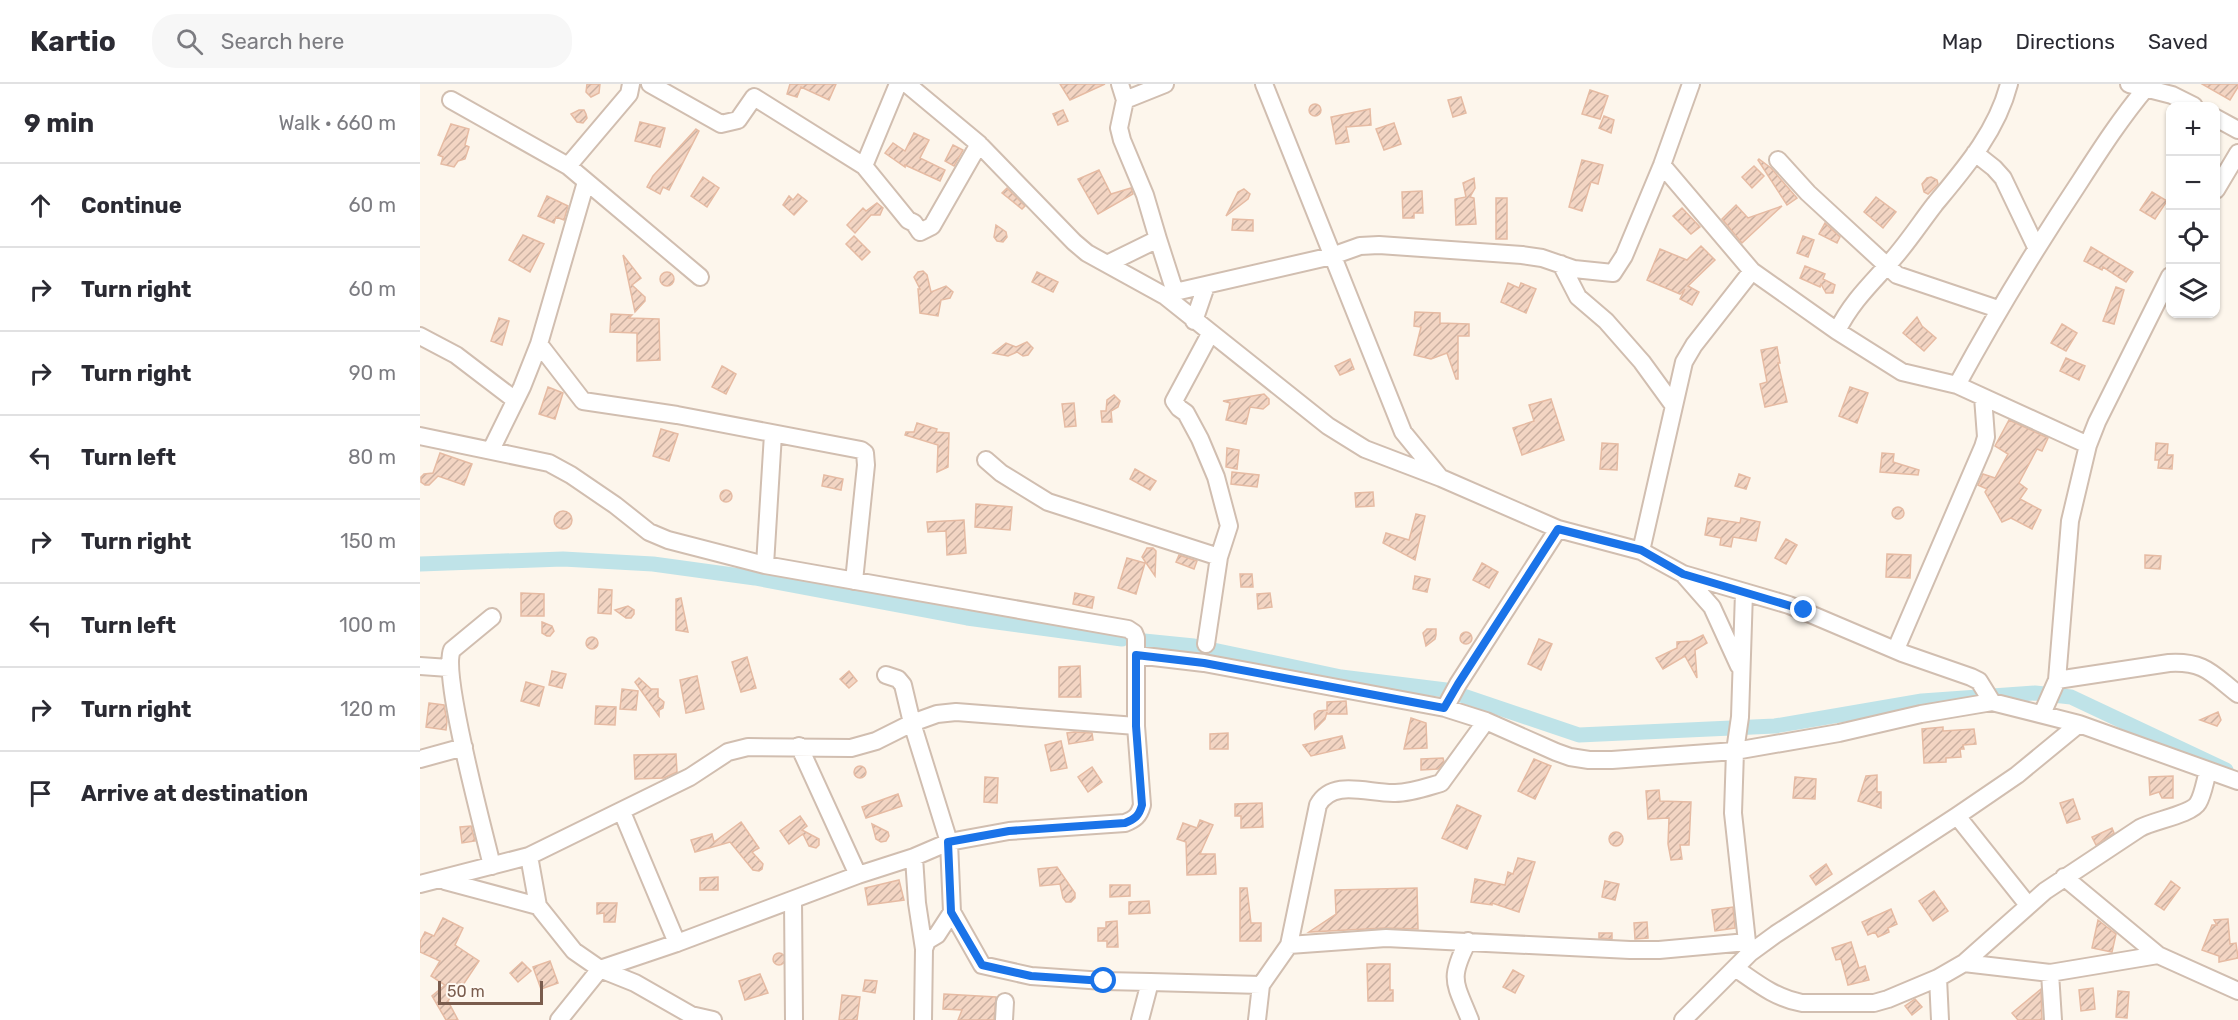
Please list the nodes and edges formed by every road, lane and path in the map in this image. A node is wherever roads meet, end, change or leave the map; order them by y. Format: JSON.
{"nodes":[{"id":1,"x":632,"y":84,"type":"edge"},
{"id":2,"x":650,"y":84,"type":"edge"},
{"id":3,"x":898,"y":84,"type":"edge"},
{"id":4,"x":907,"y":84,"type":"edge"},
{"id":5,"x":1165,"y":84,"type":"edge"},
{"id":6,"x":1264,"y":84,"type":"edge"},
{"id":7,"x":1691,"y":84,"type":"edge"},
{"id":8,"x":2009,"y":84,"type":"edge"},
{"id":9,"x":2138,"y":86,"type":"edge"},
{"id":10,"x":757,"y":90,"type":"edge"},
{"id":11,"x":1123,"y":92,"type":"edge"},
{"id":12,"x":451,"y":100,"type":"dead end"},
{"id":13,"x":2186,"y":102,"type":"edge"},
{"id":14,"x":2220,"y":120,"type":"edge"},
{"id":15,"x":2238,"y":130,"type":"edge"},
{"id":16,"x":979,"y":144,"type":"junction"},
{"id":17,"x":1975,"y":153,"type":"junction"},
{"id":18,"x":2238,"y":153,"type":"edge"},
{"id":19,"x":1778,"y":160,"type":"dead end"},
{"id":20,"x":1662,"y":165,"type":"junction"},
{"id":21,"x":568,"y":166,"type":"junction"},
{"id":22,"x":864,"y":166,"type":"junction"},
{"id":23,"x":586,"y":182,"type":"junction"},
{"id":24,"x":2220,"y":183,"type":"edge"},
{"id":25,"x":1158,"y":239,"type":"junction"},
{"id":26,"x":2036,"y":247,"type":"junction"},
{"id":27,"x":1332,"y":256,"type":"junction"},
{"id":28,"x":1107,"y":264,"type":"junction"},
{"id":29,"x":1562,"y":264,"type":"junction"},
{"id":30,"x":1887,"y":265,"type":"junction"},
{"id":31,"x":1752,"y":271,"type":"junction"},
{"id":32,"x":700,"y":277,"type":"dead end"},
{"id":33,"x":2166,"y":284,"type":"edge"},
{"id":34,"x":1206,"y":286,"type":"junction"},
{"id":35,"x":1170,"y":294,"type":"junction"},
{"id":36,"x":1998,"y":309,"type":"junction"},
{"id":37,"x":1194,"y":321,"type":"junction"},
{"id":38,"x":1837,"y":331,"type":"junction"},
{"id":39,"x":1210,"y":334,"type":"junction"},
{"id":40,"x":420,"y":336,"type":"edge"},
{"id":41,"x":539,"y":344,"type":"junction"},
{"id":42,"x":1957,"y":386,"type":"junction"},
{"id":43,"x":1983,"y":397,"type":"junction"},
{"id":44,"x":515,"y":399,"type":"junction"},
{"id":45,"x":1674,"y":406,"type":"junction"},
{"id":46,"x":773,"y":434,"type":"junction"},
{"id":47,"x":420,"y":436,"type":"edge"},
{"id":48,"x":2088,"y":445,"type":"junction"},
{"id":49,"x":491,"y":450,"type":"junction"},
{"id":50,"x":986,"y":460,"type":"dead end"},
{"id":51,"x":1441,"y":478,"type":"junction"},
{"id":52,"x":1558,"y":529,"type":"junction"},
{"id":53,"x":1641,"y":550,"type":"junction"},
{"id":54,"x":1219,"y":557,"type":"junction"},
{"id":55,"x":765,"y":565,"type":"junction"},
{"id":56,"x":1683,"y":574,"type":"junction"},
{"id":57,"x":854,"y":581,"type":"junction"},
{"id":58,"x":1743,"y":592,"type":"junction"},
{"id":59,"x":492,"y":617,"type":"dead end"},
{"id":60,"x":1206,"y":644,"type":"dead end"},
{"id":61,"x":1896,"y":649,"type":"junction"},
{"id":62,"x":1136,"y":655,"type":"junction"},
{"id":63,"x":420,"y":666,"type":"edge"},
{"id":64,"x":449,"y":668,"type":"junction"},
{"id":65,"x":1741,"y":669,"type":"junction"},
{"id":66,"x":886,"y":675,"type":"dead end"},
{"id":67,"x":2057,"y":680,"type":"junction"},
{"id":68,"x":2238,"y":694,"type":"edge"},
{"id":69,"x":1992,"y":702,"type":"junction"},
{"id":70,"x":1444,"y":708,"type":"junction"},
{"id":71,"x":2042,"y":714,"type":"junction"},
{"id":72,"x":1486,"y":721,"type":"junction"},
{"id":73,"x":912,"y":723,"type":"junction"},
{"id":74,"x":2079,"y":724,"type":"junction"},
{"id":75,"x":1136,"y":726,"type":"junction"},
{"id":76,"x":799,"y":746,"type":"junction"},
{"id":77,"x":464,"y":747,"type":"junction"},
{"id":78,"x":1735,"y":751,"type":"junction"},
{"id":79,"x":420,"y":759,"type":"edge"},
{"id":80,"x":2208,"y":771,"type":"junction"},
{"id":81,"x":2238,"y":781,"type":"edge"},
{"id":82,"x":622,"y":812,"type":"junction"},
{"id":83,"x":1957,"y":816,"type":"junction"},
{"id":84,"x":948,"y":842,"type":"junction"},
{"id":85,"x":529,"y":856,"type":"junction"},
{"id":86,"x":914,"y":857,"type":"junction"},
{"id":87,"x":492,"y":866,"type":"junction"},
{"id":88,"x":858,"y":875,"type":"junction"},
{"id":89,"x":2064,"y":877,"type":"junction"},
{"id":90,"x":442,"y":880,"type":"junction"},
{"id":91,"x":420,"y":884,"type":"edge"},
{"id":92,"x":793,"y":900,"type":"junction"},
{"id":93,"x":2028,"y":905,"type":"junction"},
{"id":94,"x":538,"y":906,"type":"junction"},
{"id":95,"x":951,"y":912,"type":"junction"},
{"id":96,"x":1467,"y":941,"type":"junction"},
{"id":97,"x":677,"y":943,"type":"junction"},
{"id":98,"x":1289,"y":945,"type":"junction"},
{"id":99,"x":1749,"y":947,"type":"junction"},
{"id":100,"x":924,"y":949,"type":"junction"},
{"id":101,"x":2158,"y":955,"type":"junction"},
{"id":102,"x":1964,"y":963,"type":"junction"},
{"id":103,"x":1735,"y":968,"type":"junction"},
{"id":104,"x":600,"y":969,"type":"junction"},
{"id":105,"x":2050,"y":973,"type":"junction"},
{"id":106,"x":1938,"y":978,"type":"junction"},
{"id":107,"x":1150,"y":982,"type":"junction"},
{"id":108,"x":1261,"y":985,"type":"junction"},
{"id":109,"x":2238,"y":991,"type":"edge"},
{"id":110,"x":1005,"y":1002,"type":"dead end"},
{"id":111,"x":671,"y":1012,"type":"edge"},
{"id":112,"x":559,"y":1020,"type":"edge"},
{"id":113,"x":713,"y":1020,"type":"edge"},
{"id":114,"x":794,"y":1020,"type":"edge"},
{"id":115,"x":923,"y":1020,"type":"edge"},
{"id":116,"x":1004,"y":1020,"type":"edge"},
{"id":117,"x":1140,"y":1020,"type":"edge"},
{"id":118,"x":1257,"y":1020,"type":"edge"},
{"id":119,"x":1470,"y":1020,"type":"edge"},
{"id":120,"x":1683,"y":1020,"type":"edge"},
{"id":121,"x":1940,"y":1020,"type":"edge"},
{"id":122,"x":2053,"y":1020,"type":"edge"}],
"edges":[{"from":1,"to":21,"type":"street"},
{"from":2,"to":10,"type":"street"},
{"from":3,"to":22,"type":"street"},
{"from":4,"to":16,"type":"street"},
{"from":5,"to":11,"type":"street"},
{"from":6,"to":27,"type":"street"},
{"from":7,"to":20,"type":"street"},
{"from":8,"to":17,"type":"street"},
{"from":9,"to":13,"type":"street"},
{"from":9,"to":26,"type":"street"},
{"from":10,"to":22,"type":"street"},
{"from":11,"to":25,"type":"street"},
{"from":12,"to":21,"type":"street"},
{"from":14,"to":15,"type":"street"},
{"from":16,"to":22,"type":"street"},
{"from":16,"to":28,"type":"street"},
{"from":17,"to":26,"type":"street"},
{"from":17,"to":30,"type":"street"},
{"from":18,"to":24,"type":"street"},
{"from":19,"to":30,"type":"street"},
{"from":20,"to":29,"type":"street"},
{"from":20,"to":31,"type":"street"},
{"from":21,"to":23,"type":"street"},
{"from":23,"to":32,"type":"street"},
{"from":23,"to":41,"type":"street"},
{"from":25,"to":28,"type":"street"},
{"from":25,"to":35,"type":"street"},
{"from":26,"to":36,"type":"street"},
{"from":27,"to":29,"type":"street"},
{"from":27,"to":34,"type":"street"},
{"from":27,"to":51,"type":"street"},
{"from":28,"to":35,"type":"street"},
{"from":29,"to":45,"type":"street"},
{"from":30,"to":36,"type":"street"},
{"from":30,"to":38,"type":"street"},
{"from":31,"to":38,"type":"street"},
{"from":31,"to":45,"type":"street"},
{"from":33,"to":48,"type":"street"},
{"from":34,"to":35,"type":"street"},
{"from":34,"to":37,"type":"street"},
{"from":35,"to":37,"type":"street"},
{"from":36,"to":42,"type":"street"},
{"from":37,"to":39,"type":"street"},
{"from":38,"to":42,"type":"street"},
{"from":39,"to":51,"type":"street"},
{"from":39,"to":54,"type":"street"},
{"from":40,"to":44,"type":"street"},
{"from":41,"to":44,"type":"street"},
{"from":41,"to":46,"type":"street"},
{"from":42,"to":43,"type":"street"},
{"from":43,"to":48,"type":"street"},
{"from":43,"to":61,"type":"street"},
{"from":44,"to":49,"type":"street"},
{"from":45,"to":53,"type":"street"},
{"from":46,"to":55,"type":"street"},
{"from":46,"to":57,"type":"street"},
{"from":47,"to":49,"type":"street"},
{"from":48,"to":67,"type":"street"},
{"from":49,"to":55,"type":"street"},
{"from":50,"to":54,"type":"street"},
{"from":51,"to":52,"type":"street"},
{"from":52,"to":53,"type":"street"},
{"from":52,"to":70,"type":"street"},
{"from":53,"to":56,"type":"street"},
{"from":54,"to":60,"type":"street"},
{"from":55,"to":57,"type":"street"},
{"from":56,"to":58,"type":"street"},
{"from":56,"to":65,"type":"street"},
{"from":57,"to":62,"type":"street"},
{"from":58,"to":61,"type":"street"},
{"from":58,"to":65,"type":"street"},
{"from":59,"to":64,"type":"street"},
{"from":61,"to":69,"type":"street"},
{"from":62,"to":70,"type":"street"},
{"from":62,"to":75,"type":"street"},
{"from":63,"to":64,"type":"street"},
{"from":64,"to":77,"type":"street"},
{"from":65,"to":78,"type":"street"},
{"from":66,"to":73,"type":"street"},
{"from":67,"to":68,"type":"street"},
{"from":67,"to":71,"type":"street"},
{"from":69,"to":71,"type":"street"},
{"from":69,"to":78,"type":"street"},
{"from":70,"to":72,"type":"street"},
{"from":71,"to":74,"type":"street"},
{"from":72,"to":78,"type":"street"},
{"from":72,"to":98,"type":"street"},
{"from":73,"to":75,"type":"street"},
{"from":73,"to":76,"type":"street"},
{"from":73,"to":84,"type":"street"},
{"from":74,"to":80,"type":"street"},
{"from":74,"to":83,"type":"street"},
{"from":75,"to":84,"type":"street"},
{"from":76,"to":82,"type":"street"},
{"from":76,"to":88,"type":"street"},
{"from":77,"to":79,"type":"street"},
{"from":77,"to":87,"type":"street"},
{"from":78,"to":99,"type":"street"},
{"from":80,"to":81,"type":"street"},
{"from":80,"to":89,"type":"street"},
{"from":82,"to":85,"type":"street"},
{"from":82,"to":97,"type":"street"},
{"from":83,"to":93,"type":"street"},
{"from":83,"to":99,"type":"street"},
{"from":84,"to":86,"type":"street"},
{"from":84,"to":95,"type":"street"},
{"from":85,"to":87,"type":"street"},
{"from":85,"to":94,"type":"street"},
{"from":86,"to":88,"type":"street"},
{"from":86,"to":100,"type":"street"},
{"from":87,"to":90,"type":"street"},
{"from":88,"to":92,"type":"street"},
{"from":89,"to":93,"type":"street"},
{"from":89,"to":101,"type":"street"},
{"from":90,"to":91,"type":"street"},
{"from":90,"to":94,"type":"street"},
{"from":92,"to":97,"type":"street"},
{"from":92,"to":114,"type":"street"},
{"from":93,"to":102,"type":"street"},
{"from":94,"to":104,"type":"street"},
{"from":95,"to":100,"type":"street"},
{"from":95,"to":107,"type":"street"},
{"from":96,"to":98,"type":"street"},
{"from":96,"to":99,"type":"street"},
{"from":96,"to":119,"type":"street"},
{"from":97,"to":104,"type":"street"},
{"from":98,"to":108,"type":"street"},
{"from":99,"to":103,"type":"street"},
{"from":100,"to":115,"type":"street"},
{"from":101,"to":105,"type":"street"},
{"from":101,"to":109,"type":"street"},
{"from":102,"to":105,"type":"street"},
{"from":102,"to":106,"type":"street"},
{"from":103,"to":106,"type":"street"},
{"from":103,"to":120,"type":"street"},
{"from":104,"to":111,"type":"street"},
{"from":104,"to":112,"type":"street"},
{"from":105,"to":122,"type":"street"},
{"from":106,"to":121,"type":"street"},
{"from":107,"to":108,"type":"street"},
{"from":107,"to":117,"type":"street"},
{"from":108,"to":118,"type":"street"},
{"from":110,"to":116,"type":"street"},
{"from":111,"to":113,"type":"street"}]}
